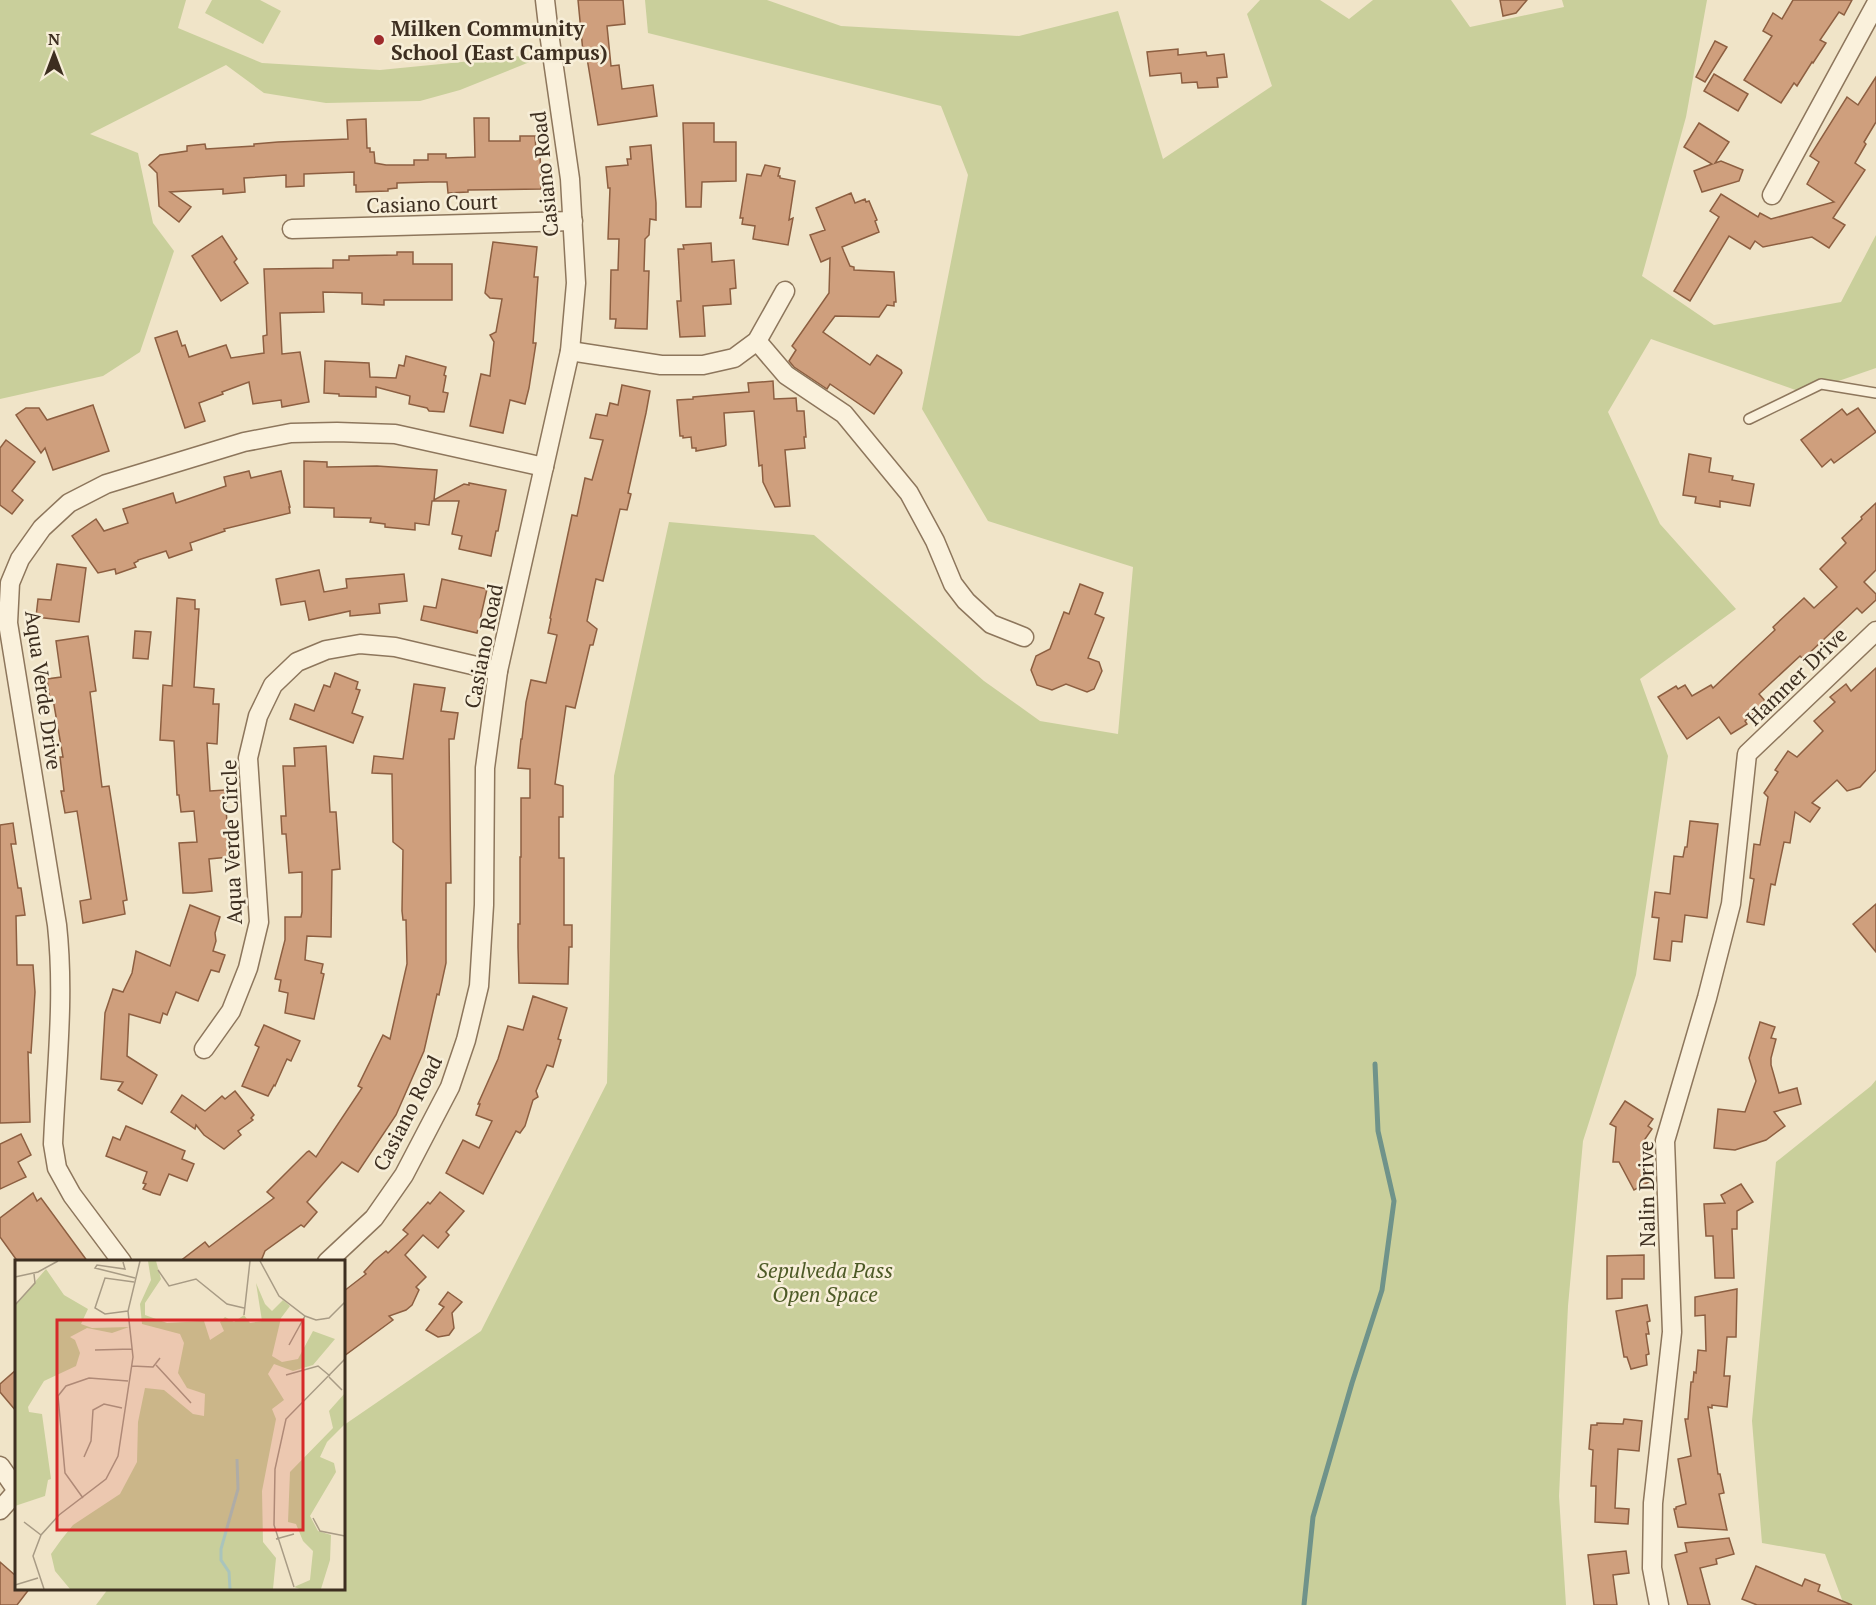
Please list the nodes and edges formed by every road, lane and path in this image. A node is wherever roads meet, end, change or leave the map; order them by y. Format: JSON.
{"nodes":[{"id":1,"x":545,"y":0,"type":"edge"},
{"id":2,"x":1876,"y":4,"type":"edge"},
{"id":3,"x":1772,"y":195,"type":"dead end"},
{"id":4,"x":573,"y":221,"type":"junction"},
{"id":5,"x":292,"y":229,"type":"dead end"},
{"id":6,"x":785,"y":291,"type":"dead end"},
{"id":7,"x":756,"y":341,"type":"junction"},
{"id":8,"x":570,"y":351,"type":"junction"},
{"id":9,"x":1876,"y":393,"type":"edge"},
{"id":10,"x":1749,"y":419,"type":"dead end"},
{"id":11,"x":544,"y":467,"type":"junction"},
{"id":12,"x":1876,"y":631,"type":"edge"},
{"id":13,"x":1024,"y":637,"type":"dead end"},
{"id":14,"x":498,"y":671,"type":"junction"},
{"id":15,"x":1747,"y":754,"type":"joint"},
{"id":16,"x":204,"y":1049,"type":"dead end"},
{"id":17,"x":121,"y":1260,"type":"edge"},
{"id":18,"x":329,"y":1260,"type":"edge"},
{"id":19,"x":0,"y":1466,"type":"edge"},
{"id":20,"x":15,"y":1488,"type":"edge"},
{"id":21,"x":15,"y":1491,"type":"edge"},
{"id":22,"x":0,"y":1510,"type":"edge"},
{"id":23,"x":1659,"y":1605,"type":"edge"}],
"edges":[{"from":1,"to":4,"type":"street","name":"Casiano Road"},
{"from":2,"to":3,"type":"street"},
{"from":4,"to":5,"type":"street","name":"Casiano Court"},
{"from":4,"to":8,"type":"street","name":"Casiano Road"},
{"from":6,"to":7,"type":"street"},
{"from":7,"to":8,"type":"street"},
{"from":7,"to":13,"type":"street"},
{"from":8,"to":11,"type":"street","name":"Casiano Road"},
{"from":9,"to":10,"type":"lane"},
{"from":11,"to":14,"type":"street","name":"Casiano Road"},
{"from":11,"to":17,"type":"street","name":"Aqua Verde Drive"},
{"from":12,"to":15,"type":"street","name":"Hamner Drive"},
{"from":14,"to":16,"type":"street","name":"Aqua Verde Circle"},
{"from":14,"to":18,"type":"street","name":"Casiano Road"},
{"from":15,"to":23,"type":"street","name":"Nalin Drive"},
{"from":19,"to":20,"type":"street"},
{"from":21,"to":22,"type":"street"}]}
